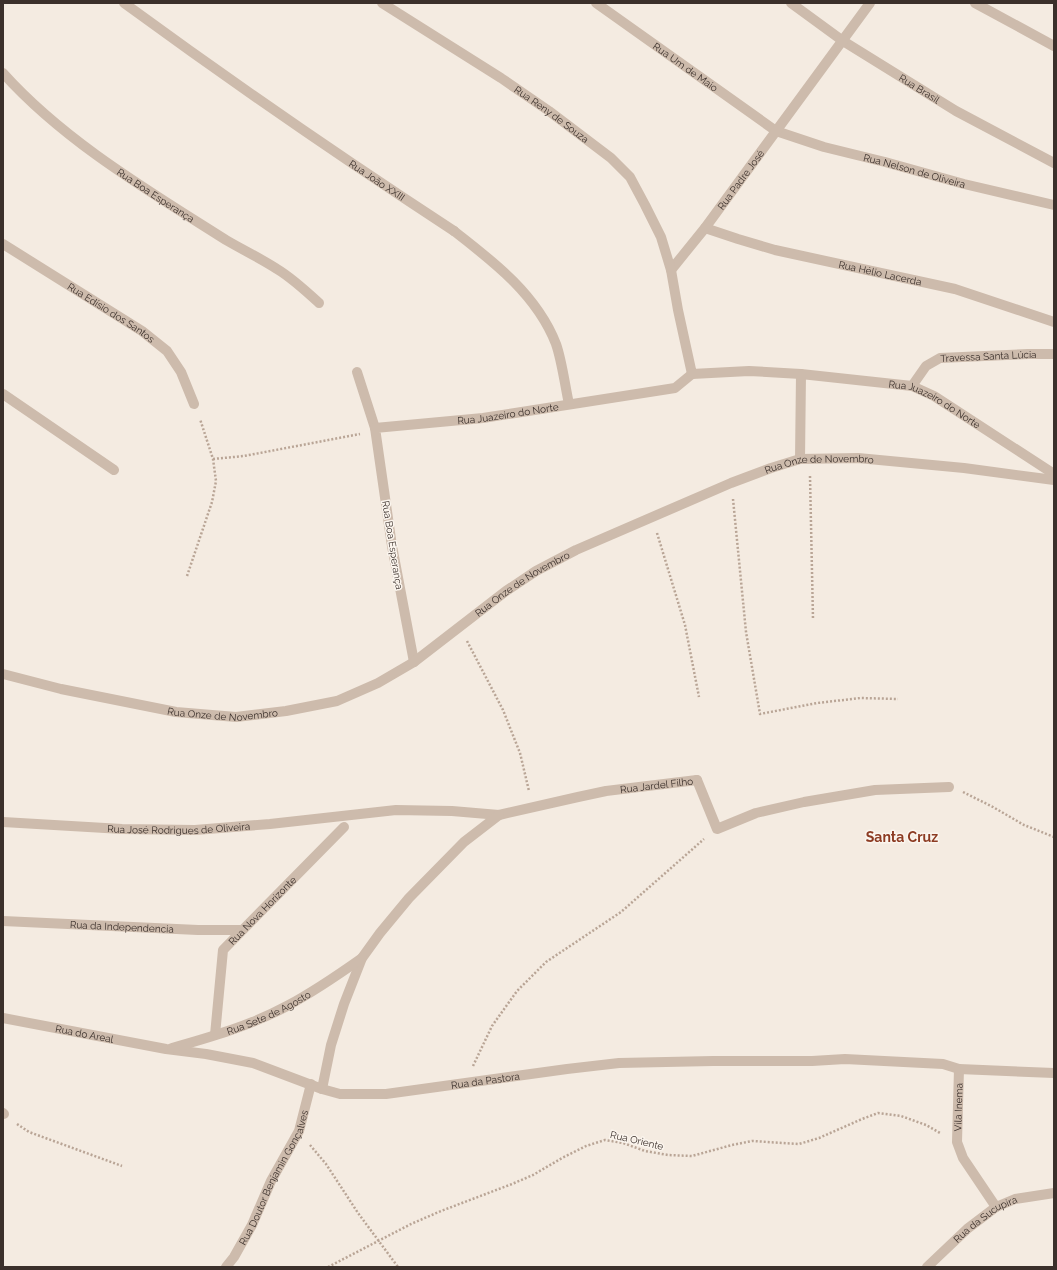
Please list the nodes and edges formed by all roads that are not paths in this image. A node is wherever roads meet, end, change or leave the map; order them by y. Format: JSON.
{"nodes":[{"id":1,"x":124,"y":3,"type":"edge"},
{"id":2,"x":382,"y":3,"type":"edge"},
{"id":3,"x":596,"y":3,"type":"edge"},
{"id":4,"x":792,"y":3,"type":"edge"},
{"id":5,"x":870,"y":3,"type":"edge"},
{"id":6,"x":975,"y":3,"type":"edge"},
{"id":7,"x":843,"y":42,"type":"junction"},
{"id":8,"x":1054,"y":46,"type":"edge"},
{"id":9,"x":3,"y":73,"type":"edge"},
{"id":10,"x":776,"y":131,"type":"junction"},
{"id":11,"x":1054,"y":163,"type":"edge"},
{"id":12,"x":1054,"y":205,"type":"edge"},
{"id":13,"x":705,"y":228,"type":"junction"},
{"id":14,"x":3,"y":244,"type":"edge"},
{"id":15,"x":671,"y":270,"type":"junction"},
{"id":16,"x":319,"y":303,"type":"dead end"},
{"id":17,"x":1054,"y":322,"type":"edge"},
{"id":18,"x":1054,"y":354,"type":"edge"},
{"id":19,"x":357,"y":372,"type":"dead end"},
{"id":20,"x":692,"y":374,"type":"junction"},
{"id":21,"x":801,"y":374,"type":"junction"},
{"id":22,"x":912,"y":386,"type":"junction"},
{"id":23,"x":3,"y":394,"type":"edge"},
{"id":24,"x":194,"y":404,"type":"road end"},
{"id":25,"x":569,"y":404,"type":"junction"},
{"id":26,"x":375,"y":428,"type":"junction"},
{"id":27,"x":805,"y":459,"type":"junction"},
{"id":28,"x":114,"y":470,"type":"dead end"},
{"id":29,"x":1054,"y":474,"type":"edge"},
{"id":30,"x":1054,"y":480,"type":"edge"},
{"id":31,"x":414,"y":662,"type":"junction"},
{"id":32,"x":3,"y":674,"type":"edge"},
{"id":33,"x":949,"y":787,"type":"road end"},
{"id":34,"x":354,"y":815,"type":"joint"},
{"id":35,"x":499,"y":815,"type":"junction"},
{"id":36,"x":3,"y":822,"type":"edge"},
{"id":37,"x":344,"y":827,"type":"dead end"},
{"id":38,"x":3,"y":921,"type":"edge"},
{"id":39,"x":241,"y":930,"type":"junction"},
{"id":40,"x":362,"y":958,"type":"junction"},
{"id":41,"x":3,"y":1018,"type":"edge"},
{"id":42,"x":215,"y":1035,"type":"junction"},
{"id":43,"x":166,"y":1049,"type":"junction"},
{"id":44,"x":959,"y":1069,"type":"junction"},
{"id":45,"x":1054,"y":1073,"type":"edge"},
{"id":46,"x":311,"y":1084,"type":"junction"},
{"id":47,"x":322,"y":1089,"type":"junction"},
{"id":48,"x":1054,"y":1193,"type":"edge"},
{"id":49,"x":996,"y":1207,"type":"junction"},
{"id":50,"x":226,"y":1267,"type":"edge"},
{"id":51,"x":927,"y":1267,"type":"edge"}],
"edges":[{"from":1,"to":25,"type":"street","name":"Rua João XXIII"},
{"from":2,"to":15,"type":"street","name":"Rua Reny de Souza"},
{"from":3,"to":10,"type":"street","name":"Rua Um de Maio"},
{"from":4,"to":7,"type":"street","name":"Rua Brasil"},
{"from":5,"to":7,"type":"street","name":"Rua Padre José"},
{"from":6,"to":8,"type":"street"},
{"from":7,"to":10,"type":"street","name":"Rua Padre José"},
{"from":7,"to":11,"type":"street","name":"Rua Brasil"},
{"from":9,"to":16,"type":"street","name":"Rua Boa Esperança"},
{"from":10,"to":12,"type":"street","name":"Rua Nelson de Oliveira"},
{"from":10,"to":13,"type":"street","name":"Rua Padre José"},
{"from":13,"to":15,"type":"street","name":"Rua Padre José"},
{"from":13,"to":17,"type":"street","name":"Rua Hélio Lacerda"},
{"from":14,"to":24,"type":"street","name":"Rua Edísio dos Santos"},
{"from":15,"to":20,"type":"street"},
{"from":18,"to":22,"type":"street","name":"Travessa Santa Lúcia"},
{"from":19,"to":26,"type":"street","name":"Rua Boa Esperança"},
{"from":20,"to":21,"type":"street","name":"Rua Juazeiro do Norte"},
{"from":20,"to":25,"type":"street","name":"Rua Juazeiro do Norte"},
{"from":21,"to":22,"type":"street","name":"Rua Juazeiro do Norte"},
{"from":21,"to":27,"type":"street"},
{"from":22,"to":29,"type":"street","name":"Rua Juazeiro do Norte"},
{"from":23,"to":28,"type":"street"},
{"from":25,"to":26,"type":"street","name":"Rua Juazeiro do Norte"},
{"from":26,"to":31,"type":"street","name":"Rua Boa Esperança"},
{"from":27,"to":30,"type":"street","name":"Rua Onze de Novembro"},
{"from":27,"to":31,"type":"street","name":"Rua Onze de Novembro"},
{"from":31,"to":32,"type":"street","name":"Rua Onze de Novembro"},
{"from":33,"to":35,"type":"street","name":"Rua Jardel Filho"},
{"from":34,"to":35,"type":"street","name":"Rua Jardel Filho"},
{"from":34,"to":36,"type":"street","name":"Rua José Rodrigues de Oliveira"},
{"from":35,"to":40,"type":"street"},
{"from":37,"to":39,"type":"street","name":"Rua Nova Horizonte"},
{"from":38,"to":39,"type":"street","name":"Rua da Independencia"},
{"from":39,"to":42,"type":"street","name":"Rua Nova Horizonte"},
{"from":40,"to":42,"type":"street","name":"Rua Sete de Agosto"},
{"from":40,"to":47,"type":"street"},
{"from":41,"to":43,"type":"street","name":"Rua do Areal"},
{"from":42,"to":43,"type":"street","name":"Rua Sete de Agosto"},
{"from":43,"to":46,"type":"street","name":"Rua da Pastora"},
{"from":44,"to":45,"type":"street","name":"Rua da Pastora"},
{"from":44,"to":47,"type":"street","name":"Rua da Pastora"},
{"from":44,"to":49,"type":"street","name":"Vila Inema"},
{"from":46,"to":47,"type":"street","name":"Rua da Pastora"},
{"from":46,"to":50,"type":"street","name":"Rua Doutor Benjamin Gonçalves"},
{"from":48,"to":49,"type":"street","name":"Rua da Sucupira"},
{"from":49,"to":51,"type":"street","name":"Rua da Sucupira"}]}
